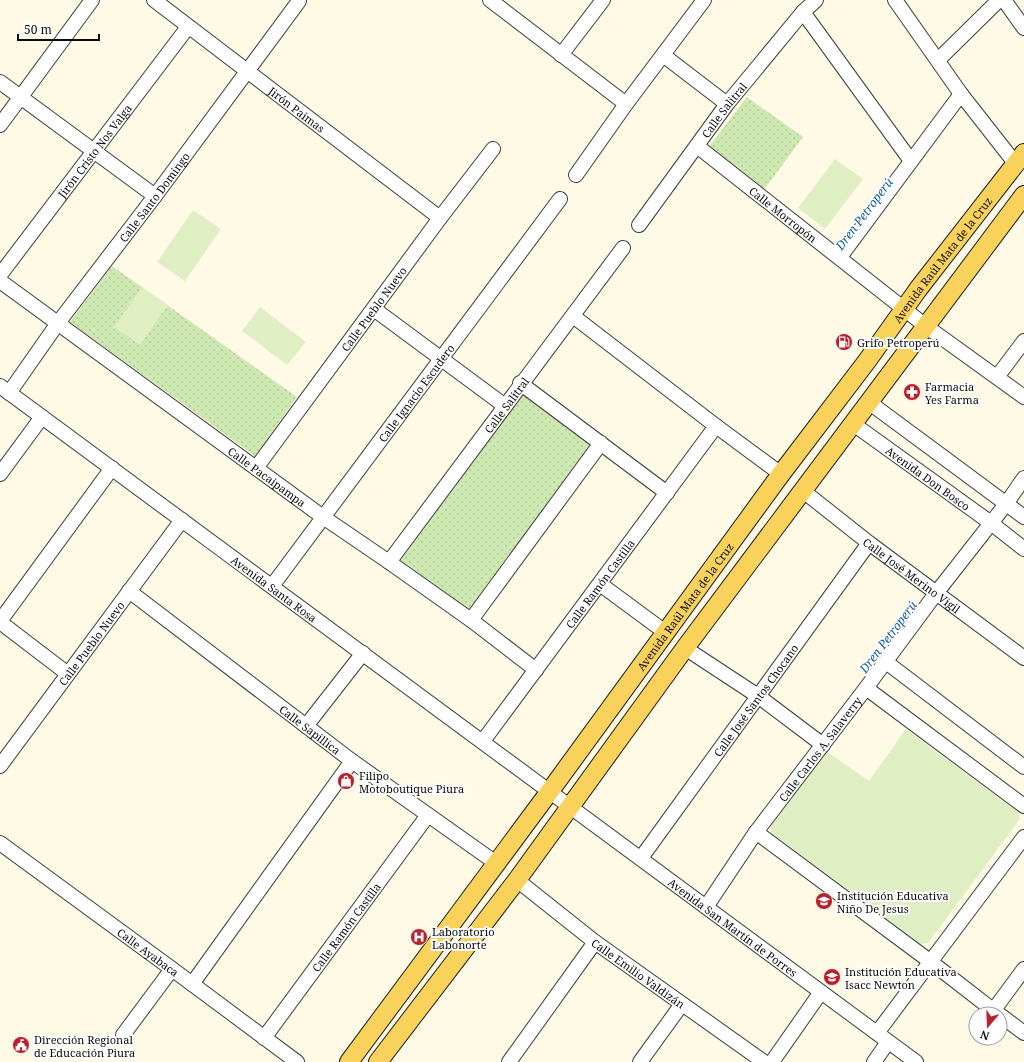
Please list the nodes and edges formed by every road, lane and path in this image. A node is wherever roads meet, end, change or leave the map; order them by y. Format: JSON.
{"nodes":[{"id":1,"x":92,"y":0,"type":"edge"},
{"id":2,"x":154,"y":0,"type":"edge"},
{"id":3,"x":490,"y":0,"type":"edge"},
{"id":4,"x":603,"y":0,"type":"edge"},
{"id":5,"x":704,"y":0,"type":"edge"},
{"id":6,"x":816,"y":0,"type":"edge"},
{"id":7,"x":896,"y":0,"type":"edge"},
{"id":8,"x":1000,"y":0,"type":"edge"},
{"id":9,"x":1004,"y":0,"type":"edge"},
{"id":10,"x":299,"y":1,"type":"edge"},
{"id":11,"x":803,"y":12,"type":"junction"},
{"id":12,"x":188,"y":27,"type":"junction"},
{"id":13,"x":1024,"y":28,"type":"edge"},
{"id":14,"x":561,"y":55,"type":"junction"},
{"id":15,"x":663,"y":55,"type":"junction"},
{"id":16,"x":938,"y":60,"type":"junction"},
{"id":17,"x":247,"y":71,"type":"junction"},
{"id":18,"x":0,"y":82,"type":"edge"},
{"id":19,"x":961,"y":94,"type":"junction"},
{"id":20,"x":20,"y":97,"type":"junction"},
{"id":21,"x":626,"y":104,"type":"junction"},
{"id":22,"x":727,"y":104,"type":"junction"},
{"id":23,"x":0,"y":125,"type":"edge"},
{"id":24,"x":697,"y":146,"type":"junction"},
{"id":25,"x":493,"y":150,"type":"dead end"},
{"id":26,"x":94,"y":151,"type":"junction"},
{"id":27,"x":1019,"y":158,"type":"edge"},
{"id":28,"x":911,"y":161,"type":"junction"},
{"id":29,"x":576,"y":175,"type":"dead end"},
{"id":30,"x":1024,"y":195,"type":"edge"},
{"id":31,"x":155,"y":196,"type":"junction"},
{"id":32,"x":560,"y":199,"type":"dead end"},
{"id":33,"x":440,"y":218,"type":"junction"},
{"id":34,"x":639,"y":225,"type":"dead end"},
{"id":35,"x":623,"y":248,"type":"dead end"},
{"id":36,"x":840,"y":257,"type":"junction"},
{"id":37,"x":0,"y":275,"type":"edge"},
{"id":38,"x":0,"y":281,"type":"edge"},
{"id":39,"x":374,"y":309,"type":"junction"},
{"id":40,"x":905,"y":309,"type":"junction"},
{"id":41,"x":572,"y":316,"type":"junction"},
{"id":42,"x":58,"y":324,"type":"junction"},
{"id":43,"x":927,"y":326,"type":"junction"},
{"id":44,"x":1024,"y":341,"type":"edge"},
{"id":45,"x":441,"y":359,"type":"junction"},
{"id":46,"x":997,"y":377,"type":"junction"},
{"id":47,"x":520,"y":383,"type":"junction"},
{"id":48,"x":849,"y":385,"type":"junction"},
{"id":49,"x":5,"y":389,"type":"edge"},
{"id":50,"x":1024,"y":397,"type":"edge"},
{"id":51,"x":870,"y":402,"type":"junction"},
{"id":52,"x":504,"y":406,"type":"junction"},
{"id":53,"x":831,"y":408,"type":"junction"},
{"id":54,"x":42,"y":417,"type":"junction"},
{"id":55,"x":852,"y":423,"type":"junction"},
{"id":56,"x":716,"y":426,"type":"junction"},
{"id":57,"x":602,"y":443,"type":"junction"},
{"id":58,"x":112,"y":468,"type":"junction"},
{"id":59,"x":256,"y":468,"type":"junction"},
{"id":60,"x":0,"y":474,"type":"edge"},
{"id":61,"x":781,"y":474,"type":"junction"},
{"id":62,"x":1024,"y":478,"type":"edge"},
{"id":63,"x":802,"y":490,"type":"junction"},
{"id":64,"x":667,"y":493,"type":"junction"},
{"id":65,"x":1006,"y":504,"type":"junction"},
{"id":66,"x":323,"y":517,"type":"junction"},
{"id":67,"x":1024,"y":517,"type":"edge"},
{"id":68,"x":182,"y":520,"type":"junction"},
{"id":69,"x":990,"y":523,"type":"junction"},
{"id":70,"x":869,"y":542,"type":"junction"},
{"id":71,"x":1024,"y":550,"type":"edge"},
{"id":72,"x":389,"y":562,"type":"junction"},
{"id":73,"x":600,"y":584,"type":"junction"},
{"id":74,"x":272,"y":586,"type":"junction"},
{"id":75,"x":129,"y":591,"type":"junction"},
{"id":76,"x":937,"y":592,"type":"junction"},
{"id":77,"x":471,"y":620,"type":"junction"},
{"id":78,"x":0,"y":622,"type":"edge"},
{"id":79,"x":665,"y":632,"type":"junction"},
{"id":80,"x":685,"y":648,"type":"junction"},
{"id":81,"x":363,"y":653,"type":"junction"},
{"id":82,"x":1024,"y":658,"type":"edge"},
{"id":83,"x":886,"y":662,"type":"junction"},
{"id":84,"x":536,"y":670,"type":"junction"},
{"id":85,"x":68,"y":674,"type":"junction"},
{"id":86,"x":866,"y":688,"type":"junction"},
{"id":87,"x":758,"y":696,"type":"junction"},
{"id":88,"x":306,"y":726,"type":"junction"},
{"id":89,"x":483,"y":741,"type":"junction"},
{"id":90,"x":823,"y":744,"type":"junction"},
{"id":91,"x":352,"y":761,"type":"junction"},
{"id":92,"x":0,"y":766,"type":"edge"},
{"id":93,"x":1024,"y":767,"type":"edge"},
{"id":94,"x":550,"y":791,"type":"junction"},
{"id":95,"x":570,"y":806,"type":"junction"},
{"id":96,"x":1024,"y":806,"type":"edge"},
{"id":97,"x":428,"y":815,"type":"junction"},
{"id":98,"x":756,"y":832,"type":"junction"},
{"id":99,"x":1024,"y":837,"type":"edge"},
{"id":100,"x":0,"y":843,"type":"edge"},
{"id":101,"x":641,"y":858,"type":"junction"},
{"id":102,"x":496,"y":863,"type":"junction"},
{"id":103,"x":517,"y":880,"type":"junction"},
{"id":104,"x":706,"y":907,"type":"junction"},
{"id":105,"x":595,"y":942,"type":"junction"},
{"id":106,"x":930,"y":962,"type":"junction"},
{"id":107,"x":172,"y":969,"type":"junction"},
{"id":108,"x":1024,"y":969,"type":"edge"},
{"id":109,"x":192,"y":984,"type":"junction"},
{"id":110,"x":821,"y":992,"type":"junction"},
{"id":111,"x":682,"y":1004,"type":"junction"},
{"id":112,"x":988,"y":1006,"type":"edge"},
{"id":113,"x":1001,"y":1006,"type":"edge"},
{"id":114,"x":1008,"y":1021,"type":"edge"},
{"id":115,"x":877,"y":1033,"type":"junction"},
{"id":116,"x":1024,"y":1033,"type":"edge"},
{"id":117,"x":123,"y":1035,"type":"dead end"},
{"id":118,"x":264,"y":1038,"type":"junction"},
{"id":119,"x":888,"y":1042,"type":"junction"},
{"id":120,"x":380,"y":1061,"type":"edge"},
{"id":121,"x":297,"y":1062,"type":"edge"},
{"id":122,"x":349,"y":1062,"type":"edge"},
{"id":123,"x":509,"y":1062,"type":"edge"},
{"id":124,"x":640,"y":1062,"type":"edge"},
{"id":125,"x":764,"y":1062,"type":"edge"},
{"id":126,"x":772,"y":1062,"type":"edge"},
{"id":127,"x":874,"y":1062,"type":"edge"},
{"id":128,"x":916,"y":1062,"type":"edge"}],
"edges":[{"from":1,"to":20,"type":"street"},
{"from":2,"to":12,"type":"street","name":"Jirón Paimas"},
{"from":3,"to":14,"type":"street"},
{"from":4,"to":14,"type":"street"},
{"from":5,"to":15,"type":"street"},
{"from":6,"to":11,"type":"street","name":"Calle Salitral"},
{"from":7,"to":16,"type":"street"},
{"from":8,"to":16,"type":"street"},
{"from":9,"to":13,"type":"street"},
{"from":10,"to":17,"type":"street","name":"Calle Santo Domingo"},
{"from":11,"to":22,"type":"street","name":"Calle Salitral"},
{"from":11,"to":28,"type":"street"},
{"from":12,"to":17,"type":"street","name":"Jirón Paimas"},
{"from":12,"to":26,"type":"street","name":"Jirón Cristo Nos Valga"},
{"from":14,"to":21,"type":"street"},
{"from":15,"to":21,"type":"street"},
{"from":15,"to":22,"type":"street"},
{"from":16,"to":19,"type":"street"},
{"from":17,"to":31,"type":"street","name":"Calle Santo Domingo"},
{"from":17,"to":33,"type":"street","name":"Jirón Paimas"},
{"from":18,"to":20,"type":"street"},
{"from":19,"to":27,"type":"street"},
{"from":19,"to":28,"type":"street"},
{"from":20,"to":23,"type":"street"},
{"from":20,"to":26,"type":"street"},
{"from":21,"to":29,"type":"street"},
{"from":22,"to":24,"type":"street","name":"Calle Salitral"},
{"from":24,"to":34,"type":"street","name":"Calle Salitral"},
{"from":24,"to":36,"type":"street","name":"Calle Morropón"},
{"from":25,"to":33,"type":"street","name":"Calle Pueblo Nuevo"},
{"from":26,"to":31,"type":"street"},
{"from":26,"to":37,"type":"street","name":"Jirón Cristo Nos Valga"},
{"from":27,"to":40,"type":"main road","name":"Avenida Raúl Mata de la Cruz"},
{"from":28,"to":36,"type":"street"},
{"from":30,"to":43,"type":"main road"},
{"from":31,"to":42,"type":"street","name":"Calle Santo Domingo"},
{"from":32,"to":45,"type":"street","name":"Calle Ignacio Escudero"},
{"from":33,"to":39,"type":"street","name":"Calle Pueblo Nuevo"},
{"from":35,"to":41,"type":"street","name":"Calle Salitral"},
{"from":36,"to":40,"type":"street","name":"Calle Morropón"},
{"from":38,"to":42,"type":"street","name":"Calle Pacaipampa"},
{"from":39,"to":45,"type":"street"},
{"from":39,"to":59,"type":"street","name":"Calle Pueblo Nuevo"},
{"from":40,"to":43,"type":"street","name":"Calle Morropón"},
{"from":40,"to":48,"type":"main road","name":"Avenida Raúl Mata de la Cruz"},
{"from":41,"to":47,"type":"street","name":"Calle Salitral"},
{"from":41,"to":56,"type":"street"},
{"from":42,"to":49,"type":"street","name":"Calle Santo Domingo"},
{"from":42,"to":59,"type":"street","name":"Calle Pacaipampa"},
{"from":43,"to":46,"type":"street","name":"Calle Morropón"},
{"from":43,"to":51,"type":"main road"},
{"from":44,"to":46,"type":"street"},
{"from":45,"to":52,"type":"street"},
{"from":45,"to":66,"type":"street","name":"Calle Ignacio Escudero"},
{"from":46,"to":50,"type":"street","name":"Calle Morropón"},
{"from":47,"to":52,"type":"street","name":"Calle Salitral"},
{"from":47,"to":57,"type":"street"},
{"from":48,"to":51,"type":"main road"},
{"from":48,"to":53,"type":"main road","name":"Avenida Raúl Mata de la Cruz"},
{"from":49,"to":54,"type":"street","name":"Avenida Santa Rosa"},
{"from":51,"to":55,"type":"main road"},
{"from":51,"to":65,"type":"street"},
{"from":52,"to":72,"type":"street","name":"Calle Salitral"},
{"from":53,"to":55,"type":"main road","name":"Avenida Don Bosco"},
{"from":53,"to":61,"type":"main road","name":"Avenida Raúl Mata de la Cruz"},
{"from":54,"to":58,"type":"street","name":"Avenida Santa Rosa"},
{"from":54,"to":60,"type":"street"},
{"from":55,"to":63,"type":"main road"},
{"from":55,"to":69,"type":"street","name":"Avenida Don Bosco"},
{"from":56,"to":61,"type":"street"},
{"from":56,"to":64,"type":"street","name":"Calle Ramón Castilla"},
{"from":57,"to":64,"type":"street"},
{"from":57,"to":77,"type":"street"},
{"from":58,"to":68,"type":"street","name":"Avenida Santa Rosa"},
{"from":58,"to":78,"type":"street"},
{"from":59,"to":66,"type":"street","name":"Calle Pacaipampa"},
{"from":61,"to":79,"type":"main road","name":"Avenida Raúl Mata de la Cruz"},
{"from":62,"to":65,"type":"street","name":"Calle Carlos A. Salaverry"},
{"from":63,"to":70,"type":"street","name":"Calle José Merino Vigil"},
{"from":63,"to":80,"type":"main road"},
{"from":64,"to":73,"type":"street","name":"Calle Ramón Castilla"},
{"from":65,"to":67,"type":"street"},
{"from":65,"to":69,"type":"street","name":"Calle Carlos A. Salaverry"},
{"from":66,"to":72,"type":"street","name":"Calle Pacaipampa"},
{"from":66,"to":74,"type":"street","name":"Calle Ignacio Escudero"},
{"from":68,"to":74,"type":"street","name":"Avenida Santa Rosa"},
{"from":68,"to":75,"type":"street","name":"Calle Pueblo Nuevo"},
{"from":69,"to":71,"type":"street","name":"Avenida Don Bosco"},
{"from":69,"to":76,"type":"street","name":"Calle Carlos A. Salaverry"},
{"from":70,"to":76,"type":"street","name":"Calle José Merino Vigil"},
{"from":70,"to":87,"type":"street","name":"Calle José Santos Chocano"},
{"from":72,"to":77,"type":"street","name":"Calle Pacaipampa"},
{"from":73,"to":79,"type":"street"},
{"from":73,"to":84,"type":"street","name":"Calle Ramón Castilla"},
{"from":74,"to":81,"type":"street","name":"Avenida Santa Rosa"},
{"from":75,"to":85,"type":"street","name":"Calle Pueblo Nuevo"},
{"from":75,"to":88,"type":"street","name":"Calle Sapillica"},
{"from":76,"to":82,"type":"street","name":"Calle José Merino Vigil"},
{"from":76,"to":83,"type":"street","name":"Calle Carlos A. Salaverry"},
{"from":77,"to":84,"type":"street","name":"Calle Pacaipampa"},
{"from":78,"to":85,"type":"street"},
{"from":79,"to":94,"type":"main road","name":"Avenida Raúl Mata de la Cruz"},
{"from":80,"to":87,"type":"street"},
{"from":80,"to":95,"type":"main road"},
{"from":81,"to":88,"type":"street"},
{"from":81,"to":89,"type":"street","name":"Avenida Santa Rosa"},
{"from":83,"to":86,"type":"street","name":"Calle Carlos A. Salaverry"},
{"from":83,"to":93,"type":"street"},
{"from":84,"to":89,"type":"street","name":"Calle Ramón Castilla"},
{"from":85,"to":92,"type":"street","name":"Calle Pueblo Nuevo"},
{"from":86,"to":90,"type":"street","name":"Calle Carlos A. Salaverry"},
{"from":86,"to":96,"type":"street"},
{"from":87,"to":90,"type":"street"},
{"from":87,"to":101,"type":"street","name":"Calle José Santos Chocano"},
{"from":88,"to":91,"type":"street","name":"Calle Sapillica"},
{"from":89,"to":94,"type":"street","name":"Avenida Santa Rosa"},
{"from":90,"to":98,"type":"street","name":"Calle Carlos A. Salaverry"},
{"from":91,"to":97,"type":"street","name":"Calle Sapillica"},
{"from":91,"to":109,"type":"street"},
{"from":94,"to":95,"type":"street","name":"Avenida San Martín de Porres"},
{"from":94,"to":102,"type":"main road","name":"Avenida Raúl Mata de la Cruz"},
{"from":95,"to":101,"type":"street","name":"Avenida San Martín de Porres"},
{"from":95,"to":103,"type":"main road"},
{"from":97,"to":102,"type":"street","name":"Calle Sapillica"},
{"from":97,"to":118,"type":"street","name":"Calle Ramón Castilla"},
{"from":98,"to":104,"type":"street","name":"Calle Carlos A. Salaverry"},
{"from":98,"to":106,"type":"street"},
{"from":99,"to":106,"type":"street"},
{"from":100,"to":107,"type":"street","name":"Calle Ayabaca"},
{"from":101,"to":104,"type":"street","name":"Avenida San Martín de Porres"},
{"from":102,"to":122,"type":"main road","name":"Avenida Raúl Mata de la Cruz"},
{"from":103,"to":105,"type":"street","name":"Calle Emilio Valdizán"},
{"from":103,"to":120,"type":"main road"},
{"from":104,"to":110,"type":"street","name":"Avenida San Martín de Porres"},
{"from":105,"to":111,"type":"street","name":"Calle Emilio Valdizán"},
{"from":105,"to":123,"type":"street"},
{"from":106,"to":112,"type":"street"},
{"from":106,"to":115,"type":"street"},
{"from":107,"to":109,"type":"street","name":"Calle Ayabaca"},
{"from":107,"to":117,"type":"street"},
{"from":108,"to":113,"type":"street"},
{"from":109,"to":118,"type":"street","name":"Calle Ayabaca"},
{"from":110,"to":115,"type":"street","name":"Avenida San Martín de Porres"},
{"from":110,"to":126,"type":"street"},
{"from":111,"to":124,"type":"street"},
{"from":111,"to":125,"type":"street","name":"Calle Emilio Valdizán"},
{"from":114,"to":116,"type":"street"},
{"from":115,"to":119,"type":"street","name":"Avenida San Martín de Porres"},
{"from":118,"to":121,"type":"street","name":"Calle Ayabaca"},
{"from":119,"to":127,"type":"street"},
{"from":119,"to":128,"type":"street","name":"Avenida San Martín de Porres"}]}
